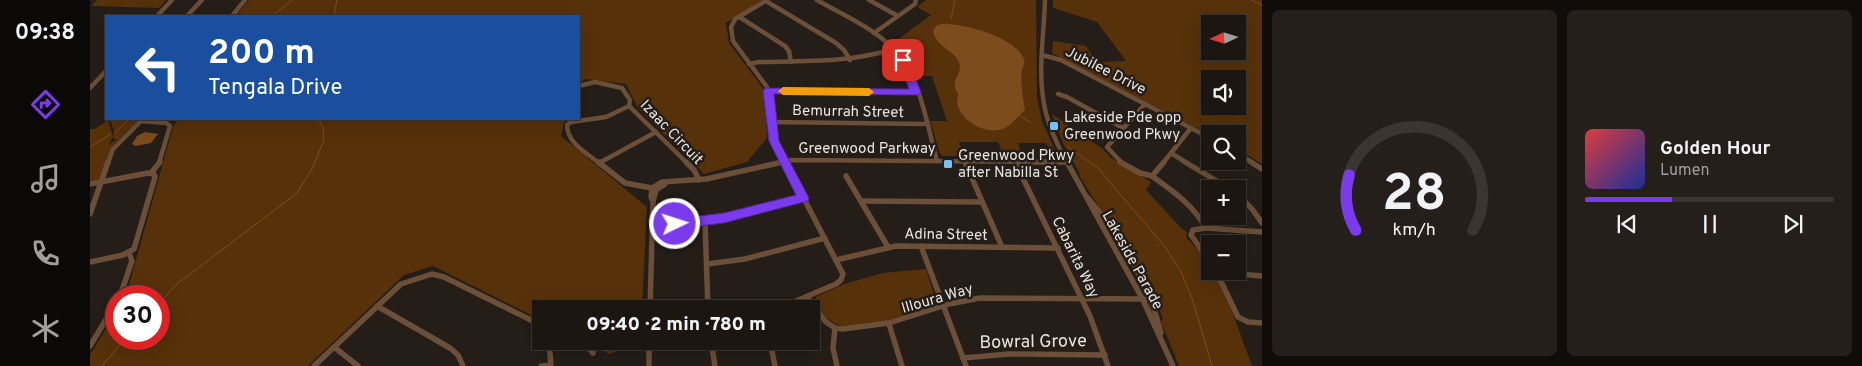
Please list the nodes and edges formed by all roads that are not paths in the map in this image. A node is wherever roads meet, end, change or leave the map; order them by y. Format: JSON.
{"nodes":[{"id":1,"x":172,"y":0,"type":"edge"},
{"id":2,"x":202,"y":0,"type":"edge"},
{"id":3,"x":245,"y":0,"type":"edge"},
{"id":4,"x":767,"y":0,"type":"edge"},
{"id":5,"x":817,"y":0,"type":"edge"},
{"id":6,"x":869,"y":0,"type":"edge"},
{"id":7,"x":916,"y":0,"type":"edge"},
{"id":8,"x":1045,"y":0,"type":"edge"},
{"id":9,"x":746,"y":13,"type":"junction"},
{"id":10,"x":157,"y":15,"type":"edge"},
{"id":11,"x":189,"y":15,"type":"edge"},
{"id":12,"x":233,"y":15,"type":"edge"},
{"id":13,"x":898,"y":16,"type":"junction"},
{"id":14,"x":741,"y":18,"type":"junction"},
{"id":15,"x":734,"y":22,"type":"junction"},
{"id":16,"x":874,"y":33,"type":"junction"},
{"id":17,"x":894,"y":49,"type":"junction"},
{"id":18,"x":1042,"y":55,"type":"junction"},
{"id":19,"x":850,"y":60,"type":"junction"},
{"id":20,"x":791,"y":62,"type":"junction"},
{"id":21,"x":750,"y":64,"type":"junction"},
{"id":22,"x":105,"y":72,"type":"edge"},
{"id":23,"x":580,"y":86,"type":"edge"},
{"id":24,"x":90,"y":88,"type":"edge"},
{"id":25,"x":768,"y":91,"type":"junction"},
{"id":26,"x":916,"y":92,"type":"junction"},
{"id":27,"x":1058,"y":94,"type":"dead end"},
{"id":28,"x":1145,"y":104,"type":"junction"},
{"id":29,"x":629,"y":106,"type":"junction"},
{"id":30,"x":580,"y":119,"type":"edge"},
{"id":31,"x":141,"y":120,"type":"edge"},
{"id":32,"x":570,"y":120,"type":"edge"},
{"id":33,"x":771,"y":122,"type":"junction"},
{"id":34,"x":926,"y":124,"type":"junction"},
{"id":35,"x":1123,"y":128,"type":"junction"},
{"id":36,"x":1191,"y":128,"type":"junction"},
{"id":37,"x":656,"y":132,"type":"junction"},
{"id":38,"x":1201,"y":133,"type":"edge"},
{"id":39,"x":1171,"y":153,"type":"junction"},
{"id":40,"x":1246,"y":158,"type":"edge"},
{"id":41,"x":937,"y":160,"type":"junction"},
{"id":42,"x":784,"y":161,"type":"junction"},
{"id":43,"x":965,"y":161,"type":"junction"},
{"id":44,"x":1016,"y":162,"type":"junction"},
{"id":45,"x":1067,"y":162,"type":"junction"},
{"id":46,"x":599,"y":163,"type":"junction"},
{"id":47,"x":1262,"y":169,"type":"edge"},
{"id":48,"x":151,"y":173,"type":"junction"},
{"id":49,"x":846,"y":176,"type":"dead end"},
{"id":50,"x":1152,"y":176,"type":"junction"},
{"id":51,"x":698,"y":180,"type":"junction"},
{"id":52,"x":1215,"y":180,"type":"edge"},
{"id":53,"x":102,"y":182,"type":"junction"},
{"id":54,"x":670,"y":182,"type":"junction"},
{"id":55,"x":90,"y":184,"type":"edge"},
{"id":56,"x":652,"y":188,"type":"junction"},
{"id":57,"x":1086,"y":195,"type":"junction"},
{"id":58,"x":804,"y":198,"type":"junction"},
{"id":59,"x":653,"y":201,"type":"junction"},
{"id":60,"x":861,"y":201,"type":"junction"},
{"id":61,"x":982,"y":202,"type":"junction"},
{"id":62,"x":1246,"y":203,"type":"edge"},
{"id":63,"x":90,"y":214,"type":"edge"},
{"id":64,"x":705,"y":222,"type":"junction"},
{"id":65,"x":1262,"y":223,"type":"edge"},
{"id":66,"x":652,"y":226,"type":"junction"},
{"id":67,"x":1206,"y":228,"type":"junction"},
{"id":68,"x":1262,"y":232,"type":"edge"},
{"id":69,"x":825,"y":238,"type":"junction"},
{"id":70,"x":921,"y":246,"type":"junction"},
{"id":71,"x":888,"y":247,"type":"junction"},
{"id":72,"x":1002,"y":247,"type":"junction"},
{"id":73,"x":1058,"y":248,"type":"junction"},
{"id":74,"x":1201,"y":249,"type":"edge"},
{"id":75,"x":129,"y":254,"type":"junction"},
{"id":76,"x":836,"y":260,"type":"junction"},
{"id":77,"x":90,"y":262,"type":"edge"},
{"id":78,"x":707,"y":264,"type":"junction"},
{"id":79,"x":1246,"y":275,"type":"edge"},
{"id":80,"x":1262,"y":276,"type":"edge"},
{"id":81,"x":1220,"y":280,"type":"edge"},
{"id":82,"x":124,"y":285,"type":"edge"},
{"id":83,"x":807,"y":297,"type":"junction"},
{"id":84,"x":1082,"y":299,"type":"junction"},
{"id":85,"x":1141,"y":299,"type":"junction"},
{"id":86,"x":1149,"y":299,"type":"junction"},
{"id":87,"x":650,"y":300,"type":"edge"},
{"id":88,"x":708,"y":300,"type":"edge"},
{"id":89,"x":797,"y":300,"type":"edge"},
{"id":90,"x":377,"y":306,"type":"junction"},
{"id":91,"x":943,"y":306,"type":"junction"},
{"id":92,"x":532,"y":320,"type":"edge"},
{"id":93,"x":105,"y":322,"type":"edge"},
{"id":94,"x":889,"y":324,"type":"junction"},
{"id":95,"x":1262,"y":324,"type":"edge"},
{"id":96,"x":835,"y":328,"type":"junction"},
{"id":97,"x":1161,"y":336,"type":"junction"},
{"id":98,"x":90,"y":346,"type":"edge"},
{"id":99,"x":334,"y":347,"type":"junction"},
{"id":100,"x":549,"y":350,"type":"edge"},
{"id":101,"x":590,"y":350,"type":"edge"},
{"id":102,"x":650,"y":350,"type":"edge"},
{"id":103,"x":713,"y":350,"type":"edge"},
{"id":104,"x":772,"y":350,"type":"edge"},
{"id":105,"x":593,"y":354,"type":"dead end"},
{"id":106,"x":1105,"y":355,"type":"junction"},
{"id":107,"x":962,"y":358,"type":"junction"},
{"id":108,"x":550,"y":365,"type":"edge"},
{"id":109,"x":314,"y":366,"type":"edge"},
{"id":110,"x":358,"y":366,"type":"edge"},
{"id":111,"x":463,"y":366,"type":"edge"},
{"id":112,"x":541,"y":366,"type":"edge"},
{"id":113,"x":649,"y":366,"type":"edge"},
{"id":114,"x":715,"y":366,"type":"edge"},
{"id":115,"x":775,"y":366,"type":"edge"},
{"id":116,"x":837,"y":366,"type":"edge"},
{"id":117,"x":902,"y":366,"type":"edge"},
{"id":118,"x":966,"y":366,"type":"edge"},
{"id":119,"x":1108,"y":366,"type":"edge"},
{"id":120,"x":1173,"y":366,"type":"edge"}],
"edges":[{"from":1,"to":10,"type":"street"},
{"from":2,"to":11,"type":"street"},
{"from":3,"to":12,"type":"street"},
{"from":4,"to":9,"type":"street"},
{"from":4,"to":19,"type":"street"},
{"from":5,"to":16,"type":"street"},
{"from":6,"to":13,"type":"street"},
{"from":7,"to":13,"type":"street"},
{"from":8,"to":18,"type":"street","name":"Lakeside Parade"},
{"from":9,"to":14,"type":"street"},
{"from":9,"to":15,"type":"street"},
{"from":13,"to":16,"type":"street"},
{"from":14,"to":15,"type":"street"},
{"from":14,"to":20,"type":"street"},
{"from":15,"to":21,"type":"street"},
{"from":16,"to":17,"type":"street"},
{"from":17,"to":19,"type":"street"},
{"from":17,"to":26,"type":"street"},
{"from":18,"to":28,"type":"street","name":"Jubilee Drive"},
{"from":18,"to":45,"type":"street","name":"Lakeside Parade"},
{"from":19,"to":20,"type":"street"},
{"from":20,"to":21,"type":"street"},
{"from":21,"to":25,"type":"street"},
{"from":22,"to":24,"type":"street"},
{"from":23,"to":29,"type":"street","name":"Izaac Circuit"},
{"from":25,"to":26,"type":"street"},
{"from":25,"to":33,"type":"street"},
{"from":26,"to":34,"type":"street"},
{"from":27,"to":35,"type":"street"},
{"from":28,"to":35,"type":"street"},
{"from":28,"to":36,"type":"street","name":"Jubilee Drive"},
{"from":29,"to":30,"type":"street"},
{"from":29,"to":37,"type":"street","name":"Izaac Circuit"},
{"from":31,"to":48,"type":"street"},
{"from":31,"to":53,"type":"street"},
{"from":32,"to":46,"type":"street"},
{"from":33,"to":34,"type":"street","name":"Bemurrah Street"},
{"from":33,"to":42,"type":"street"},
{"from":34,"to":41,"type":"street"},
{"from":35,"to":50,"type":"street"},
{"from":36,"to":38,"type":"street","name":"Jubilee Drive"},
{"from":36,"to":39,"type":"street"},
{"from":37,"to":46,"type":"street"},
{"from":37,"to":51,"type":"street","name":"Izaac Circuit"},
{"from":39,"to":50,"type":"street"},
{"from":39,"to":52,"type":"street"},
{"from":40,"to":47,"type":"street"},
{"from":41,"to":42,"type":"street","name":"Greenwood Parkway"},
{"from":41,"to":43,"type":"street","name":"Greenwood Parkway"},
{"from":42,"to":51,"type":"street","name":"Greenwood Parkway"},
{"from":42,"to":58,"type":"street"},
{"from":43,"to":44,"type":"street","name":"Greenwood Parkway"},
{"from":43,"to":61,"type":"street"},
{"from":44,"to":45,"type":"street","name":"Greenwood Parkway"},
{"from":44,"to":73,"type":"street","name":"Cabarita Way"},
{"from":45,"to":57,"type":"street","name":"Lakeside Parade"},
{"from":46,"to":56,"type":"street"},
{"from":48,"to":53,"type":"street"},
{"from":48,"to":75,"type":"street"},
{"from":49,"to":60,"type":"street"},
{"from":50,"to":67,"type":"street"},
{"from":51,"to":54,"type":"street","name":"Greenwood Parkway"},
{"from":53,"to":55,"type":"street"},
{"from":53,"to":63,"type":"street"},
{"from":54,"to":56,"type":"street","name":"Greenwood Parkway"},
{"from":54,"to":59,"type":"street"},
{"from":56,"to":59,"type":"street"},
{"from":57,"to":85,"type":"street","name":"Lakeside Parade"},
{"from":57,"to":86,"type":"street","name":"Lakeside Parade"},
{"from":58,"to":64,"type":"street"},
{"from":58,"to":69,"type":"street"},
{"from":59,"to":66,"type":"street"},
{"from":60,"to":61,"type":"street"},
{"from":60,"to":71,"type":"street"},
{"from":61,"to":72,"type":"street"},
{"from":62,"to":65,"type":"street"},
{"from":64,"to":66,"type":"street"},
{"from":64,"to":78,"type":"street"},
{"from":66,"to":87,"type":"street"},
{"from":67,"to":68,"type":"street"},
{"from":67,"to":74,"type":"street"},
{"from":69,"to":76,"type":"street"},
{"from":69,"to":78,"type":"street"},
{"from":70,"to":71,"type":"street","name":"Adina Street"},
{"from":70,"to":72,"type":"street","name":"Adina Street"},
{"from":70,"to":91,"type":"street"},
{"from":71,"to":76,"type":"street","name":"Adina Street"},
{"from":72,"to":73,"type":"street","name":"Adina Street"},
{"from":73,"to":84,"type":"street","name":"Cabarita Way"},
{"from":75,"to":77,"type":"street"},
{"from":75,"to":82,"type":"street"},
{"from":76,"to":83,"type":"street"},
{"from":78,"to":88,"type":"street"},
{"from":79,"to":80,"type":"street"},
{"from":81,"to":95,"type":"street"},
{"from":83,"to":89,"type":"street"},
{"from":83,"to":96,"type":"street"},
{"from":84,"to":85,"type":"street","name":"Illoura Way"},
{"from":84,"to":91,"type":"street","name":"Illoura Way"},
{"from":84,"to":106,"type":"street","name":"Cabarita Way"},
{"from":85,"to":86,"type":"street","name":"Illoura Way"},
{"from":85,"to":97,"type":"street","name":"Lakeside Parade"},
{"from":86,"to":97,"type":"street","name":"Lakeside Parade"},
{"from":90,"to":92,"type":"street"},
{"from":90,"to":99,"type":"street"},
{"from":90,"to":111,"type":"street"},
{"from":91,"to":94,"type":"street","name":"Illoura Way"},
{"from":91,"to":107,"type":"street"},
{"from":93,"to":98,"type":"street"},
{"from":94,"to":96,"type":"street","name":"Illoura Way"},
{"from":94,"to":117,"type":"street"},
{"from":96,"to":116,"type":"street"},
{"from":97,"to":120,"type":"street","name":"Lakeside Parade"},
{"from":99,"to":109,"type":"street"},
{"from":99,"to":110,"type":"street"},
{"from":100,"to":108,"type":"street"},
{"from":101,"to":105,"type":"street"},
{"from":102,"to":113,"type":"street"},
{"from":103,"to":114,"type":"street"},
{"from":104,"to":115,"type":"street"},
{"from":106,"to":107,"type":"street","name":"Bowral Grove"},
{"from":106,"to":119,"type":"street","name":"Cabarita Way"},
{"from":107,"to":118,"type":"street"},
{"from":108,"to":112,"type":"street"}]}
